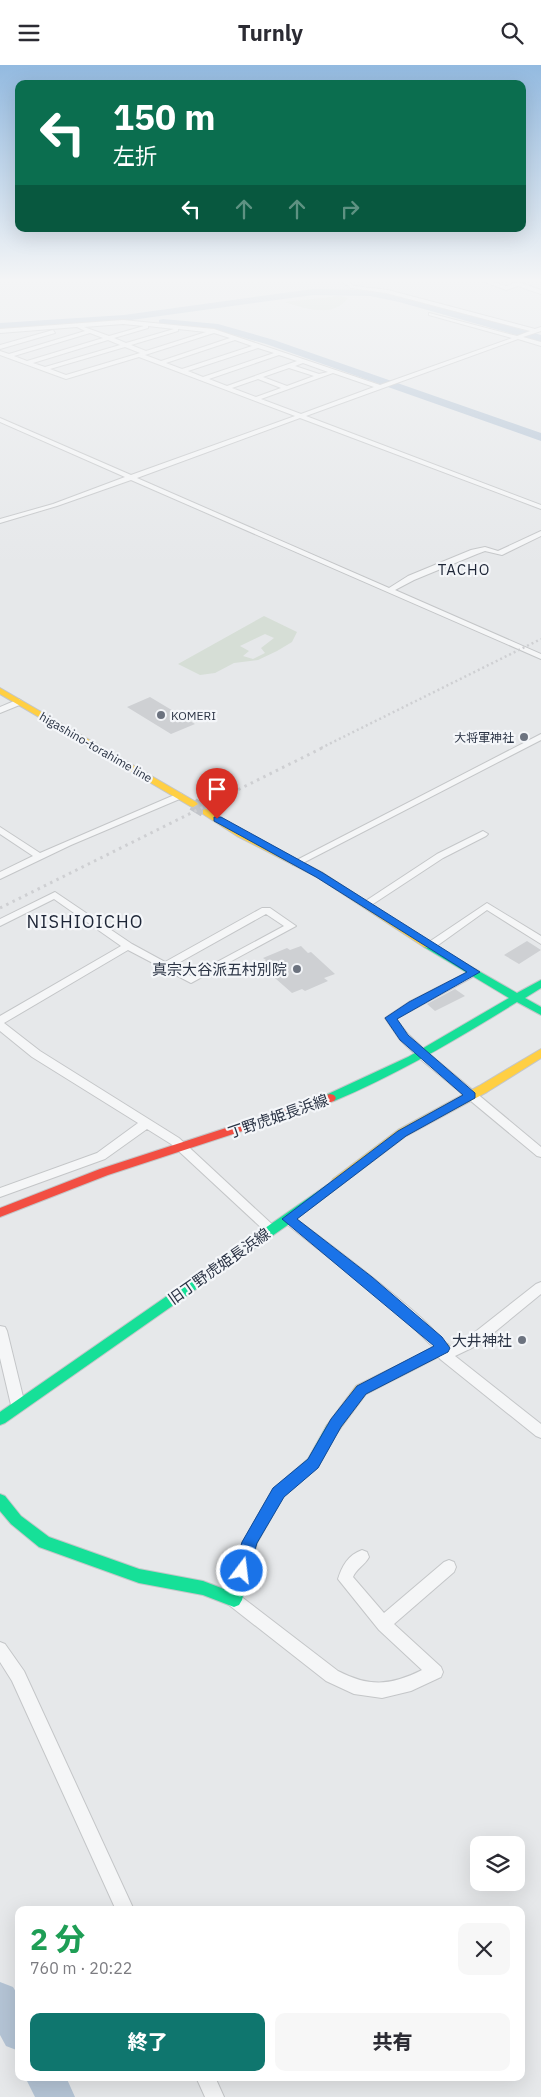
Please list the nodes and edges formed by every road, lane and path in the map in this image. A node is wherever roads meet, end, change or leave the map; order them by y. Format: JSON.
{"nodes":[{"id":1,"x":60,"y":375,"type":"edge"},
{"id":2,"x":73,"y":375,"type":"edge"},
{"id":3,"x":193,"y":375,"type":"edge"},
{"id":4,"x":217,"y":375,"type":"edge"},
{"id":5,"x":264,"y":375,"type":"edge"},
{"id":6,"x":312,"y":375,"type":"edge"},
{"id":7,"x":324,"y":375,"type":"edge"},
{"id":8,"x":341,"y":375,"type":"edge"},
{"id":9,"x":412,"y":375,"type":"edge"},
{"id":10,"x":258,"y":377,"type":"junction"},
{"id":11,"x":318,"y":377,"type":"junction"},
{"id":12,"x":204,"y":379,"type":"junction"},
{"id":13,"x":380,"y":387,"type":"junction"},
{"id":14,"x":228,"y":388,"type":"junction"},
{"id":15,"x":286,"y":388,"type":"junction"},
{"id":16,"x":256,"y":399,"type":"junction"},
{"id":17,"x":301,"y":416,"type":"junction"},
{"id":18,"x":0,"y":420,"type":"edge"},
{"id":19,"x":132,"y":477,"type":"junction"},
{"id":20,"x":541,"y":507,"type":"edge"},
{"id":21,"x":0,"y":521,"type":"edge"},
{"id":22,"x":541,"y":533,"type":"edge"},
{"id":23,"x":389,"y":591,"type":"junction"},
{"id":24,"x":541,"y":657,"type":"edge"},
{"id":25,"x":0,"y":690,"type":"edge"},
{"id":26,"x":19,"y":702,"type":"junction"},
{"id":27,"x":0,"y":710,"type":"edge"},
{"id":28,"x":541,"y":737,"type":"edge"},
{"id":29,"x":179,"y":796,"type":"junction"},
{"id":30,"x":193,"y":804,"type":"tunnel mouth"},
{"id":31,"x":206,"y":811,"type":"tunnel mouth"},
{"id":32,"x":0,"y":830,"type":"edge"},
{"id":33,"x":483,"y":834,"type":"dead end"},
{"id":34,"x":39,"y":856,"type":"junction"},
{"id":35,"x":296,"y":863,"type":"junction"},
{"id":36,"x":0,"y":876,"type":"edge"},
{"id":37,"x":366,"y":904,"type":"junction"},
{"id":38,"x":0,"y":923,"type":"edge"},
{"id":39,"x":541,"y":941,"type":"edge"},
{"id":40,"x":128,"y":946,"type":"junction"},
{"id":41,"x":430,"y":946,"type":"junction"},
{"id":42,"x":165,"y":966,"type":"junction"},
{"id":43,"x":474,"y":972,"type":"junction"},
{"id":44,"x":541,"y":983,"type":"edge"},
{"id":45,"x":518,"y":998,"type":"junction"},
{"id":46,"x":541,"y":1012,"type":"edge"},
{"id":47,"x":0,"y":1021,"type":"edge"},
{"id":48,"x":0,"y":1026,"type":"edge"},
{"id":49,"x":541,"y":1053,"type":"edge"},
{"id":50,"x":423,"y":1055,"type":"junction"},
{"id":51,"x":470,"y":1096,"type":"junction"},
{"id":52,"x":147,"y":1123,"type":"junction"},
{"id":53,"x":182,"y":1147,"type":"junction"},
{"id":54,"x":541,"y":1153,"type":"edge"},
{"id":55,"x":0,"y":1193,"type":"edge"},
{"id":56,"x":0,"y":1213,"type":"edge"},
{"id":57,"x":288,"y":1219,"type":"junction"},
{"id":58,"x":271,"y":1230,"type":"junction"},
{"id":59,"x":541,"y":1287,"type":"edge"},
{"id":60,"x":0,"y":1331,"type":"edge"},
{"id":61,"x":444,"y":1351,"type":"junction"},
{"id":62,"x":18,"y":1405,"type":"junction"},
{"id":63,"x":0,"y":1419,"type":"edge"},
{"id":64,"x":541,"y":1432,"type":"edge"},
{"id":65,"x":0,"y":1500,"type":"edge"},
{"id":66,"x":362,"y":1557,"type":"dead end"},
{"id":67,"x":449,"y":1567,"type":"dead end"},
{"id":68,"x":234,"y":1600,"type":"junction"},
{"id":69,"x":384,"y":1625,"type":"junction"},
{"id":70,"x":0,"y":1649,"type":"edge"},
{"id":71,"x":123,"y":1906,"type":"edge"},
{"id":72,"x":208,"y":2081,"type":"edge"},
{"id":73,"x":215,"y":2097,"type":"edge"}],
"edges":[{"from":1,"to":2,"type":"street"},
{"from":3,"to":12,"type":"street"},
{"from":4,"to":12,"type":"street"},
{"from":5,"to":10,"type":"street"},
{"from":6,"to":11,"type":"street"},
{"from":7,"to":11,"type":"street"},
{"from":8,"to":13,"type":"street"},
{"from":9,"to":13,"type":"street"},
{"from":10,"to":14,"type":"street"},
{"from":10,"to":15,"type":"street"},
{"from":11,"to":15,"type":"street"},
{"from":12,"to":14,"type":"street"},
{"from":13,"to":17,"type":"street"},
{"from":14,"to":16,"type":"street"},
{"from":15,"to":16,"type":"street"},
{"from":16,"to":17,"type":"street"},
{"from":17,"to":19,"type":"street"},
{"from":17,"to":20,"type":"street"},
{"from":18,"to":19,"type":"street"},
{"from":19,"to":21,"type":"street"},
{"from":19,"to":23,"type":"street"},
{"from":22,"to":23,"type":"street"},
{"from":23,"to":24,"type":"street"},
{"from":25,"to":26,"type":"main road","name":"higashino-torahime line"},
{"from":26,"to":27,"type":"street"},
{"from":26,"to":29,"type":"main road","name":"higashino-torahime line"},
{"from":28,"to":35,"type":"street"},
{"from":29,"to":30,"type":"main road","name":"higashino-torahime line"},
{"from":29,"to":34,"type":"street"},
{"from":31,"to":35,"type":"main road"},
{"from":32,"to":34,"type":"street"},
{"from":33,"to":37,"type":"street"},
{"from":34,"to":36,"type":"street"},
{"from":35,"to":37,"type":"main road"},
{"from":37,"to":41,"type":"main road"},
{"from":38,"to":40,"type":"street"},
{"from":39,"to":41,"type":"street"},
{"from":40,"to":42,"type":"street"},
{"from":40,"to":47,"type":"street"},
{"from":41,"to":43,"type":"main road"},
{"from":42,"to":42,"type":"street"},
{"from":43,"to":45,"type":"main road"},
{"from":43,"to":50,"type":"street"},
{"from":44,"to":45,"type":"main road","name":"丁野虎姫長浜線"},
{"from":45,"to":46,"type":"main road"},
{"from":45,"to":50,"type":"main road","name":"丁野虎姫長浜線"},
{"from":48,"to":52,"type":"street"},
{"from":49,"to":51,"type":"main road","name":"旧丁野虎姫長浜線"},
{"from":50,"to":51,"type":"street"},
{"from":50,"to":53,"type":"main road","name":"丁野虎姫長浜線"},
{"from":51,"to":54,"type":"street"},
{"from":51,"to":57,"type":"main road","name":"旧丁野虎姫長浜線"},
{"from":52,"to":53,"type":"street"},
{"from":52,"to":55,"type":"street"},
{"from":53,"to":56,"type":"main road","name":"丁野虎姫長浜線"},
{"from":53,"to":58,"type":"street"},
{"from":57,"to":58,"type":"main road","name":"旧丁野虎姫長浜線"},
{"from":57,"to":61,"type":"street"},
{"from":58,"to":62,"type":"main road","name":"旧丁野虎姫長浜線"},
{"from":59,"to":61,"type":"street"},
{"from":60,"to":62,"type":"street"},
{"from":61,"to":64,"type":"street"},
{"from":61,"to":68,"type":"main road"},
{"from":62,"to":63,"type":"main road","name":"旧丁野虎姫長浜線"},
{"from":65,"to":68,"type":"main road"},
{"from":66,"to":69,"type":"street"},
{"from":67,"to":69,"type":"street"},
{"from":68,"to":69,"type":"street"},
{"from":70,"to":71,"type":"street"},
{"from":72,"to":73,"type":"street"}]}
